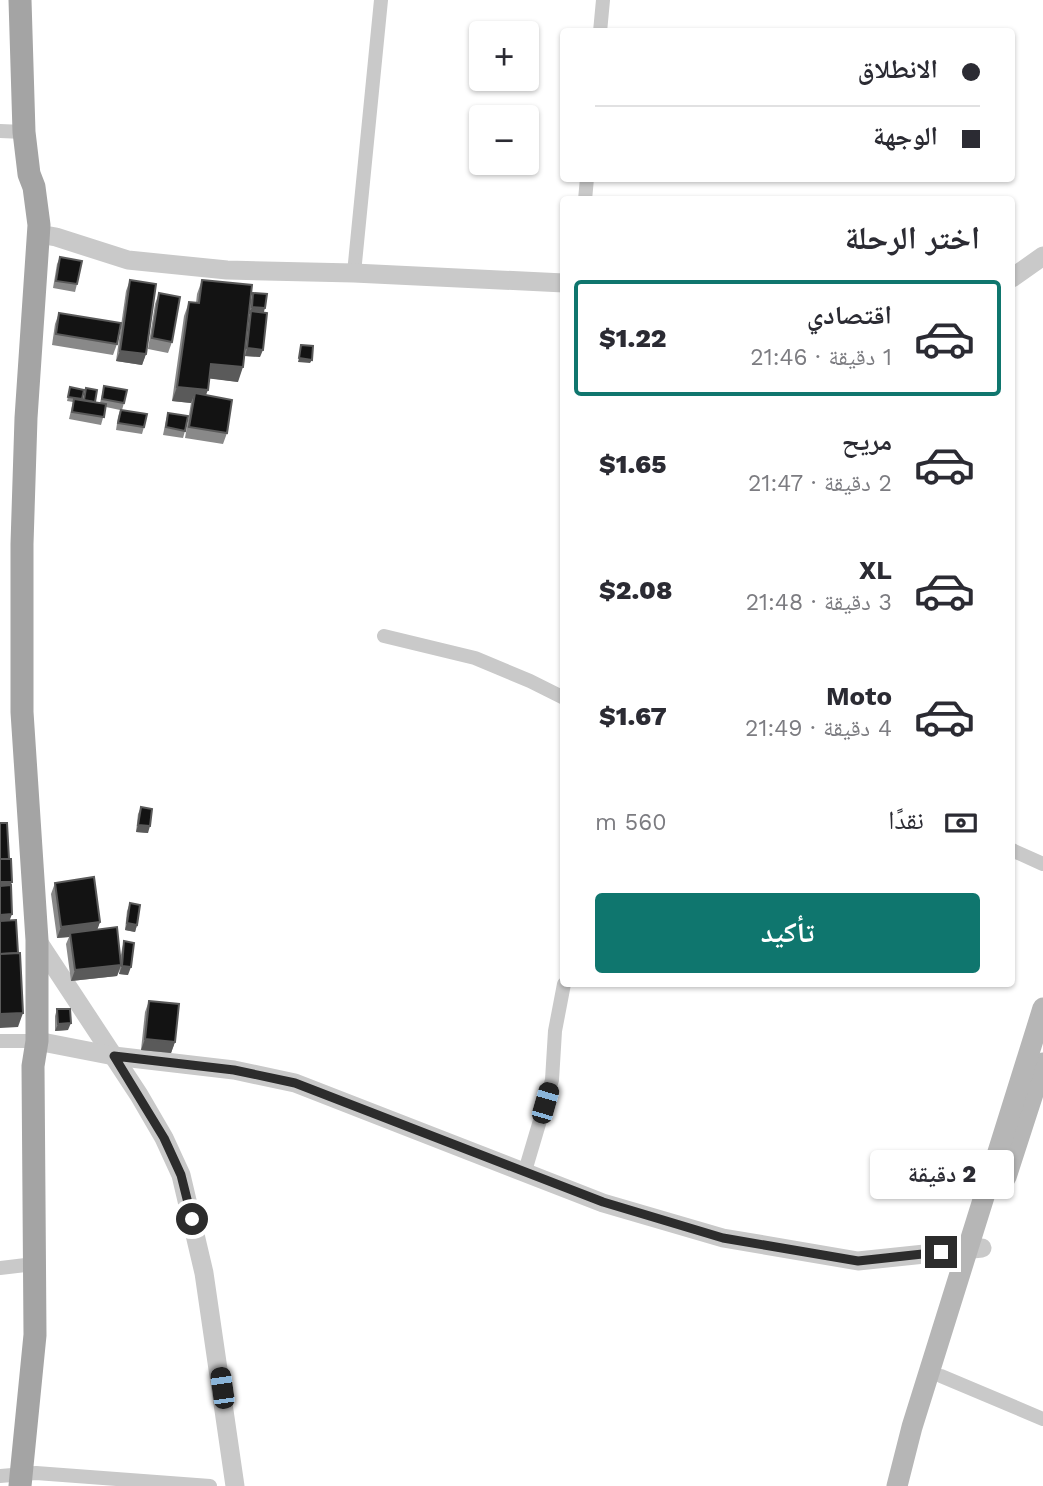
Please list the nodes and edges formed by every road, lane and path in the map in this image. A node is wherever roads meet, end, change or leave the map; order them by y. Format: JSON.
{"nodes":[{"id":1,"x":20,"y":0,"type":"edge"},
{"id":2,"x":32,"y":0,"type":"edge"},
{"id":3,"x":381,"y":0,"type":"edge"},
{"id":4,"x":603,"y":0,"type":"edge"},
{"id":5,"x":600,"y":28,"type":"edge"},
{"id":6,"x":0,"y":131,"type":"edge"},
{"id":7,"x":24,"y":132,"type":"junction"},
{"id":8,"x":34,"y":187,"type":"junction"},
{"id":9,"x":39,"y":234,"type":"junction"},
{"id":10,"x":1043,"y":256,"type":"edge"},
{"id":11,"x":354,"y":273,"type":"junction"},
{"id":12,"x":1015,"y":276,"type":"edge"},
{"id":13,"x":560,"y":283,"type":"edge"},
{"id":14,"x":384,"y":635,"type":"dead end"},
{"id":15,"x":560,"y":696,"type":"edge"},
{"id":16,"x":1015,"y":851,"type":"edge"},
{"id":17,"x":1043,"y":864,"type":"edge"},
{"id":18,"x":37,"y":940,"type":"junction"},
{"id":19,"x":563,"y":987,"type":"edge"},
{"id":20,"x":1043,"y":1008,"type":"edge"},
{"id":21,"x":0,"y":1041,"type":"edge"},
{"id":22,"x":37,"y":1041,"type":"junction"},
{"id":23,"x":114,"y":1056,"type":"junction"},
{"id":24,"x":1042,"y":1069,"type":"edge"},
{"id":25,"x":525,"y":1171,"type":"junction"},
{"id":26,"x":975,"y":1249,"type":"junction"},
{"id":27,"x":34,"y":1264,"type":"junction"},
{"id":28,"x":0,"y":1268,"type":"edge"},
{"id":29,"x":941,"y":1376,"type":"junction"},
{"id":30,"x":1043,"y":1419,"type":"edge"},
{"id":31,"x":22,"y":1479,"type":"edge"},
{"id":32,"x":118,"y":1482,"type":"edge"},
{"id":33,"x":210,"y":1486,"type":"edge"},
{"id":34,"x":235,"y":1486,"type":"edge"},
{"id":35,"x":897,"y":1486,"type":"edge"},
{"id":36,"x":909,"y":1486,"type":"edge"}],
"edges":[{"from":1,"to":7,"type":"main road"},
{"from":2,"to":8,"type":"main road"},
{"from":3,"to":11,"type":"street"},
{"from":4,"to":5,"type":"street"},
{"from":6,"to":7,"type":"street"},
{"from":7,"to":8,"type":"main road"},
{"from":8,"to":9,"type":"main road"},
{"from":9,"to":11,"type":"street"},
{"from":9,"to":18,"type":"main road"},
{"from":10,"to":12,"type":"street"},
{"from":11,"to":13,"type":"street"},
{"from":14,"to":15,"type":"street"},
{"from":16,"to":17,"type":"street"},
{"from":18,"to":22,"type":"main road"},
{"from":18,"to":23,"type":"street"},
{"from":19,"to":25,"type":"street"},
{"from":20,"to":26,"type":"main road"},
{"from":21,"to":22,"type":"street"},
{"from":22,"to":23,"type":"street"},
{"from":22,"to":27,"type":"main road"},
{"from":22,"to":31,"type":"main road"},
{"from":23,"to":25,"type":"street"},
{"from":23,"to":34,"type":"street"},
{"from":24,"to":26,"type":"main road"},
{"from":25,"to":26,"type":"street"},
{"from":26,"to":29,"type":"main road"},
{"from":26,"to":35,"type":"main road"},
{"from":27,"to":28,"type":"street"},
{"from":27,"to":31,"type":"main road"},
{"from":29,"to":30,"type":"street"},
{"from":29,"to":36,"type":"main road"},
{"from":31,"to":32,"type":"street"},
{"from":32,"to":33,"type":"street"}]}
